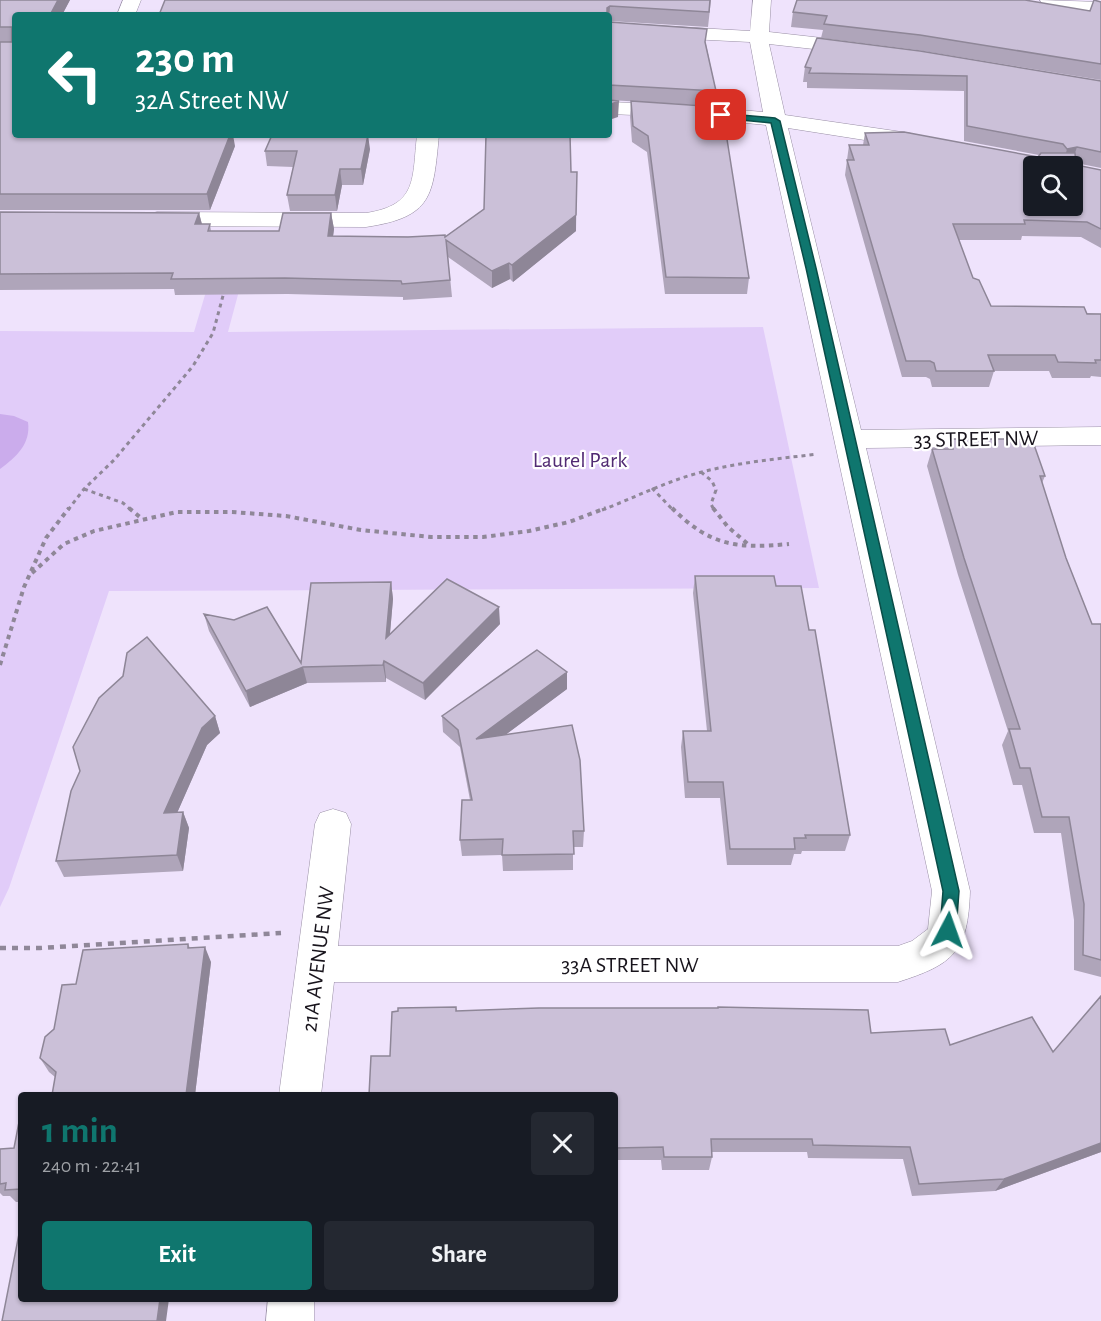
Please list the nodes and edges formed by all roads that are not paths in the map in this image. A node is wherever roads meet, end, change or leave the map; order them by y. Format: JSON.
{"nodes":[{"id":1,"x":762,"y":0,"type":"edge"},
{"id":2,"x":1061,"y":1,"type":"edge"},
{"id":3,"x":1101,"y":8,"type":"edge"},
{"id":4,"x":612,"y":29,"type":"edge"},
{"id":5,"x":759,"y":37,"type":"junction"},
{"id":6,"x":877,"y":51,"type":"edge"},
{"id":7,"x":612,"y":108,"type":"edge"},
{"id":8,"x":775,"y":121,"type":"junction"},
{"id":9,"x":428,"y":138,"type":"edge"},
{"id":10,"x":929,"y":143,"type":"edge"},
{"id":11,"x":139,"y":219,"type":"edge"},
{"id":12,"x":1101,"y":436,"type":"edge"},
{"id":13,"x":851,"y":445,"type":"junction"},
{"id":14,"x":333,"y":824,"type":"dead end"},
{"id":15,"x":319,"y":947,"type":"junction"},
{"id":16,"x":300,"y":1092,"type":"edge"},
{"id":17,"x":291,"y":1302,"type":"edge"},
{"id":18,"x":290,"y":1321,"type":"edge"}],
"edges":[{"from":1,"to":5,"type":"street"},
{"from":2,"to":3,"type":"street"},
{"from":4,"to":5,"type":"street"},
{"from":5,"to":6,"type":"street"},
{"from":5,"to":8,"type":"street"},
{"from":7,"to":8,"type":"street"},
{"from":8,"to":10,"type":"street"},
{"from":8,"to":13,"type":"street"},
{"from":9,"to":11,"type":"street"},
{"from":12,"to":13,"type":"street","name":"33 STREET NW"},
{"from":13,"to":15,"type":"street","name":"33A STREET NW"},
{"from":14,"to":15,"type":"street","name":"21A AVENUE NW"},
{"from":15,"to":16,"type":"street","name":"21A AVENUE NW"},
{"from":17,"to":18,"type":"street"}]}
